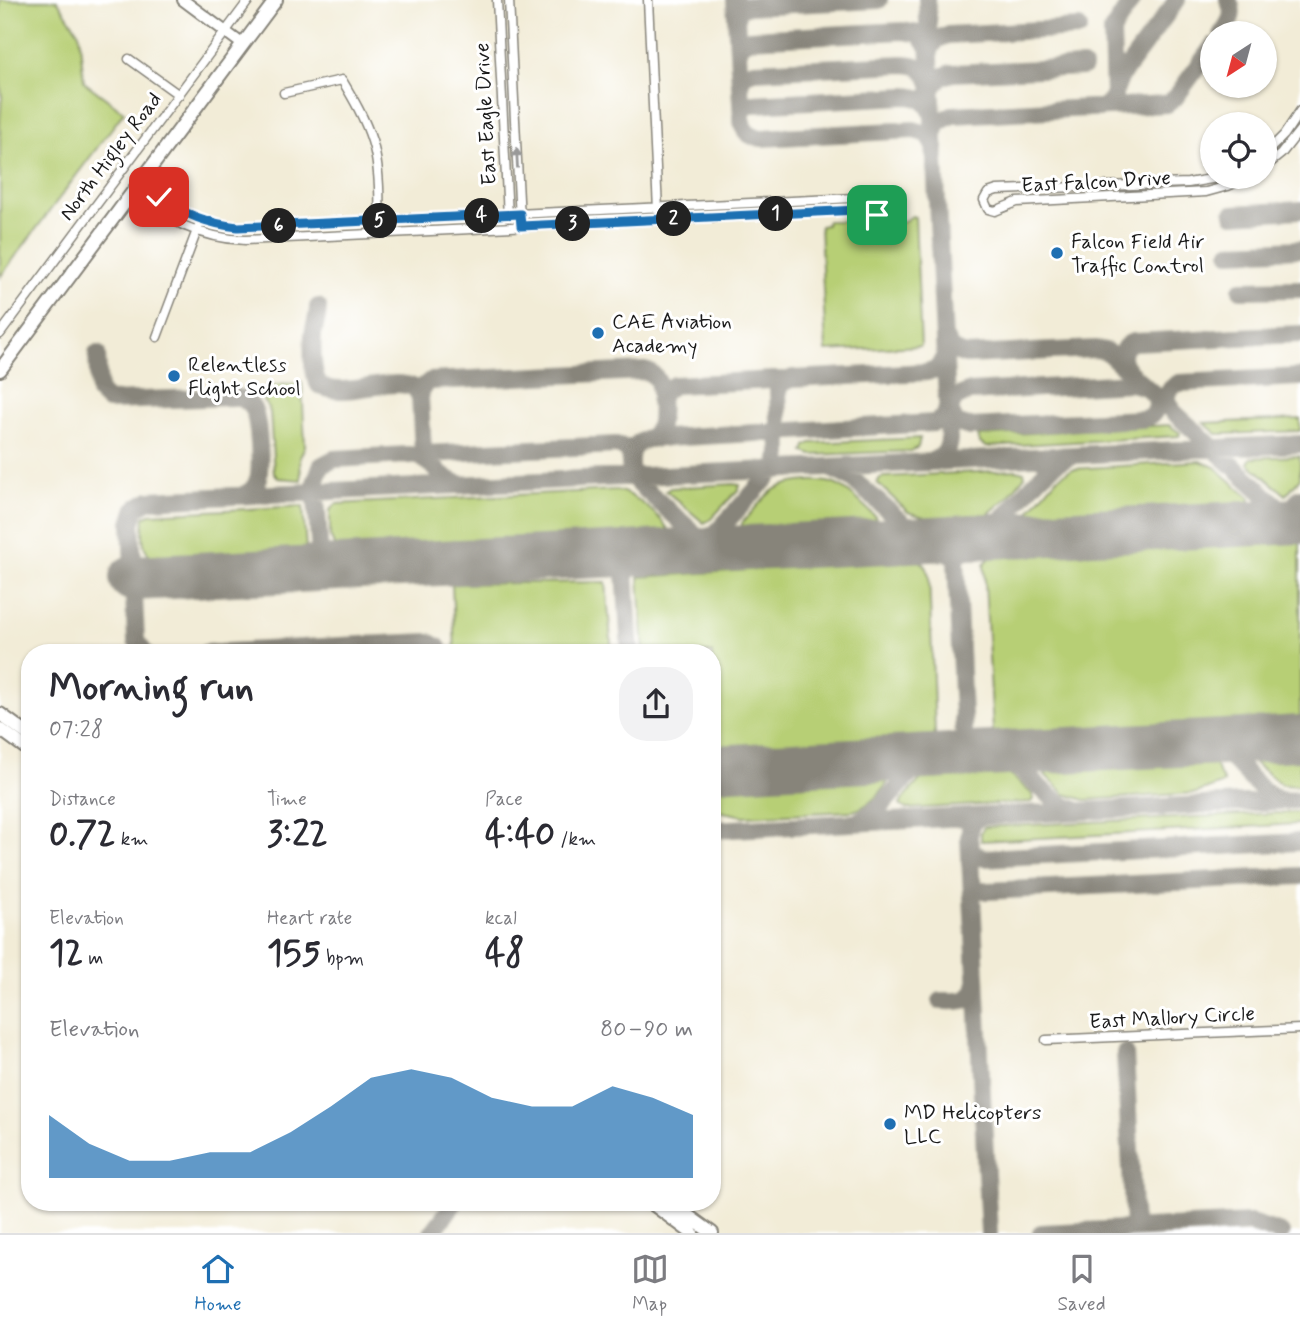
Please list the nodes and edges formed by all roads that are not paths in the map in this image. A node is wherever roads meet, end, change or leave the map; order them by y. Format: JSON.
{"nodes":[{"id":1,"x":183,"y":0,"type":"edge"},
{"id":2,"x":249,"y":0,"type":"edge"},
{"id":3,"x":276,"y":0,"type":"edge"},
{"id":4,"x":497,"y":0,"type":"edge"},
{"id":5,"x":509,"y":0,"type":"edge"},
{"id":6,"x":648,"y":0,"type":"edge"},
{"id":7,"x":226,"y":32,"type":"junction"},
{"id":8,"x":242,"y":44,"type":"junction"},
{"id":9,"x":129,"y":59,"type":"dead end"},
{"id":10,"x":284,"y":93,"type":"dead end"},
{"id":11,"x":179,"y":95,"type":"junction"},
{"id":12,"x":514,"y":99,"type":"junction"},
{"id":13,"x":502,"y":100,"type":"junction"},
{"id":14,"x":1300,"y":111,"type":"edge"},
{"id":15,"x":1300,"y":130,"type":"edge"},
{"id":16,"x":1277,"y":142,"type":"edge"},
{"id":17,"x":1277,"y":157,"type":"edge"},
{"id":18,"x":1200,"y":181,"type":"edge"},
{"id":19,"x":1217,"y":189,"type":"edge"},
{"id":20,"x":135,"y":190,"type":"junction"},
{"id":21,"x":657,"y":207,"type":"junction"},
{"id":22,"x":520,"y":214,"type":"junction"},
{"id":23,"x":508,"y":215,"type":"junction"},
{"id":24,"x":201,"y":219,"type":"junction"},
{"id":25,"x":658,"y":220,"type":"junction"},
{"id":26,"x":379,"y":222,"type":"junction"},
{"id":27,"x":521,"y":226,"type":"junction"},
{"id":28,"x":508,"y":227,"type":"junction"},
{"id":29,"x":197,"y":231,"type":"junction"},
{"id":30,"x":377,"y":234,"type":"junction"},
{"id":31,"x":0,"y":334,"type":"edge"},
{"id":32,"x":157,"y":337,"type":"dead end"},
{"id":33,"x":0,"y":370,"type":"edge"},
{"id":34,"x":0,"y":715,"type":"edge"},
{"id":35,"x":0,"y":729,"type":"edge"},
{"id":36,"x":21,"y":730,"type":"edge"},
{"id":37,"x":21,"y":744,"type":"edge"},
{"id":38,"x":1300,"y":1029,"type":"edge"},
{"id":39,"x":1046,"y":1041,"type":"dead end"},
{"id":40,"x":662,"y":1211,"type":"edge"},
{"id":41,"x":681,"y":1211,"type":"edge"},
{"id":42,"x":692,"y":1233,"type":"edge"},
{"id":43,"x":712,"y":1233,"type":"edge"}],
"edges":[{"from":1,"to":7,"type":"street"},
{"from":2,"to":7,"type":"street","name":"North Higley Road"},
{"from":3,"to":8,"type":"main road","name":"North Higley Road"},
{"from":4,"to":13,"type":"street","name":"East Eagle Drive"},
{"from":5,"to":12,"type":"street","name":"East Eagle Drive"},
{"from":6,"to":21,"type":"street"},
{"from":7,"to":8,"type":"street"},
{"from":7,"to":11,"type":"street","name":"North Higley Road"},
{"from":8,"to":20,"type":"main road","name":"North Higley Road"},
{"from":9,"to":11,"type":"street"},
{"from":10,"to":26,"type":"street"},
{"from":11,"to":31,"type":"street","name":"North Higley Road"},
{"from":12,"to":13,"type":"street"},
{"from":22,"to":12,"type":"street","name":"East Eagle Drive","one_way":true},
{"from":13,"to":23,"type":"street","name":"East Eagle Drive"},
{"from":14,"to":16,"type":"street"},
{"from":15,"to":17,"type":"street"},
{"from":18,"to":19,"type":"street","name":"East Falcon Drive"},
{"from":20,"to":24,"type":"street"},
{"from":20,"to":29,"type":"street"},
{"from":20,"to":33,"type":"main road","name":"North Higley Road"},
{"from":21,"to":22,"type":"street"},
{"from":21,"to":25,"type":"street"},
{"from":21,"to":25,"type":"street"},
{"from":22,"to":23,"type":"street"},
{"from":22,"to":27,"type":"street","name":"East Eagle Drive"},
{"from":23,"to":26,"type":"street"},
{"from":23,"to":28,"type":"street","name":"East Eagle Drive"},
{"from":24,"to":26,"type":"street"},
{"from":24,"to":29,"type":"street"},
{"from":25,"to":27,"type":"street"},
{"from":26,"to":30,"type":"street"},
{"from":27,"to":28,"type":"street"},
{"from":28,"to":30,"type":"street"},
{"from":29,"to":30,"type":"street"},
{"from":29,"to":32,"type":"street"},
{"from":34,"to":36,"type":"main road"},
{"from":35,"to":37,"type":"main road"},
{"from":38,"to":39,"type":"street","name":"East Mallory Circle"},
{"from":40,"to":42,"type":"main road"},
{"from":41,"to":43,"type":"main road"}]}
